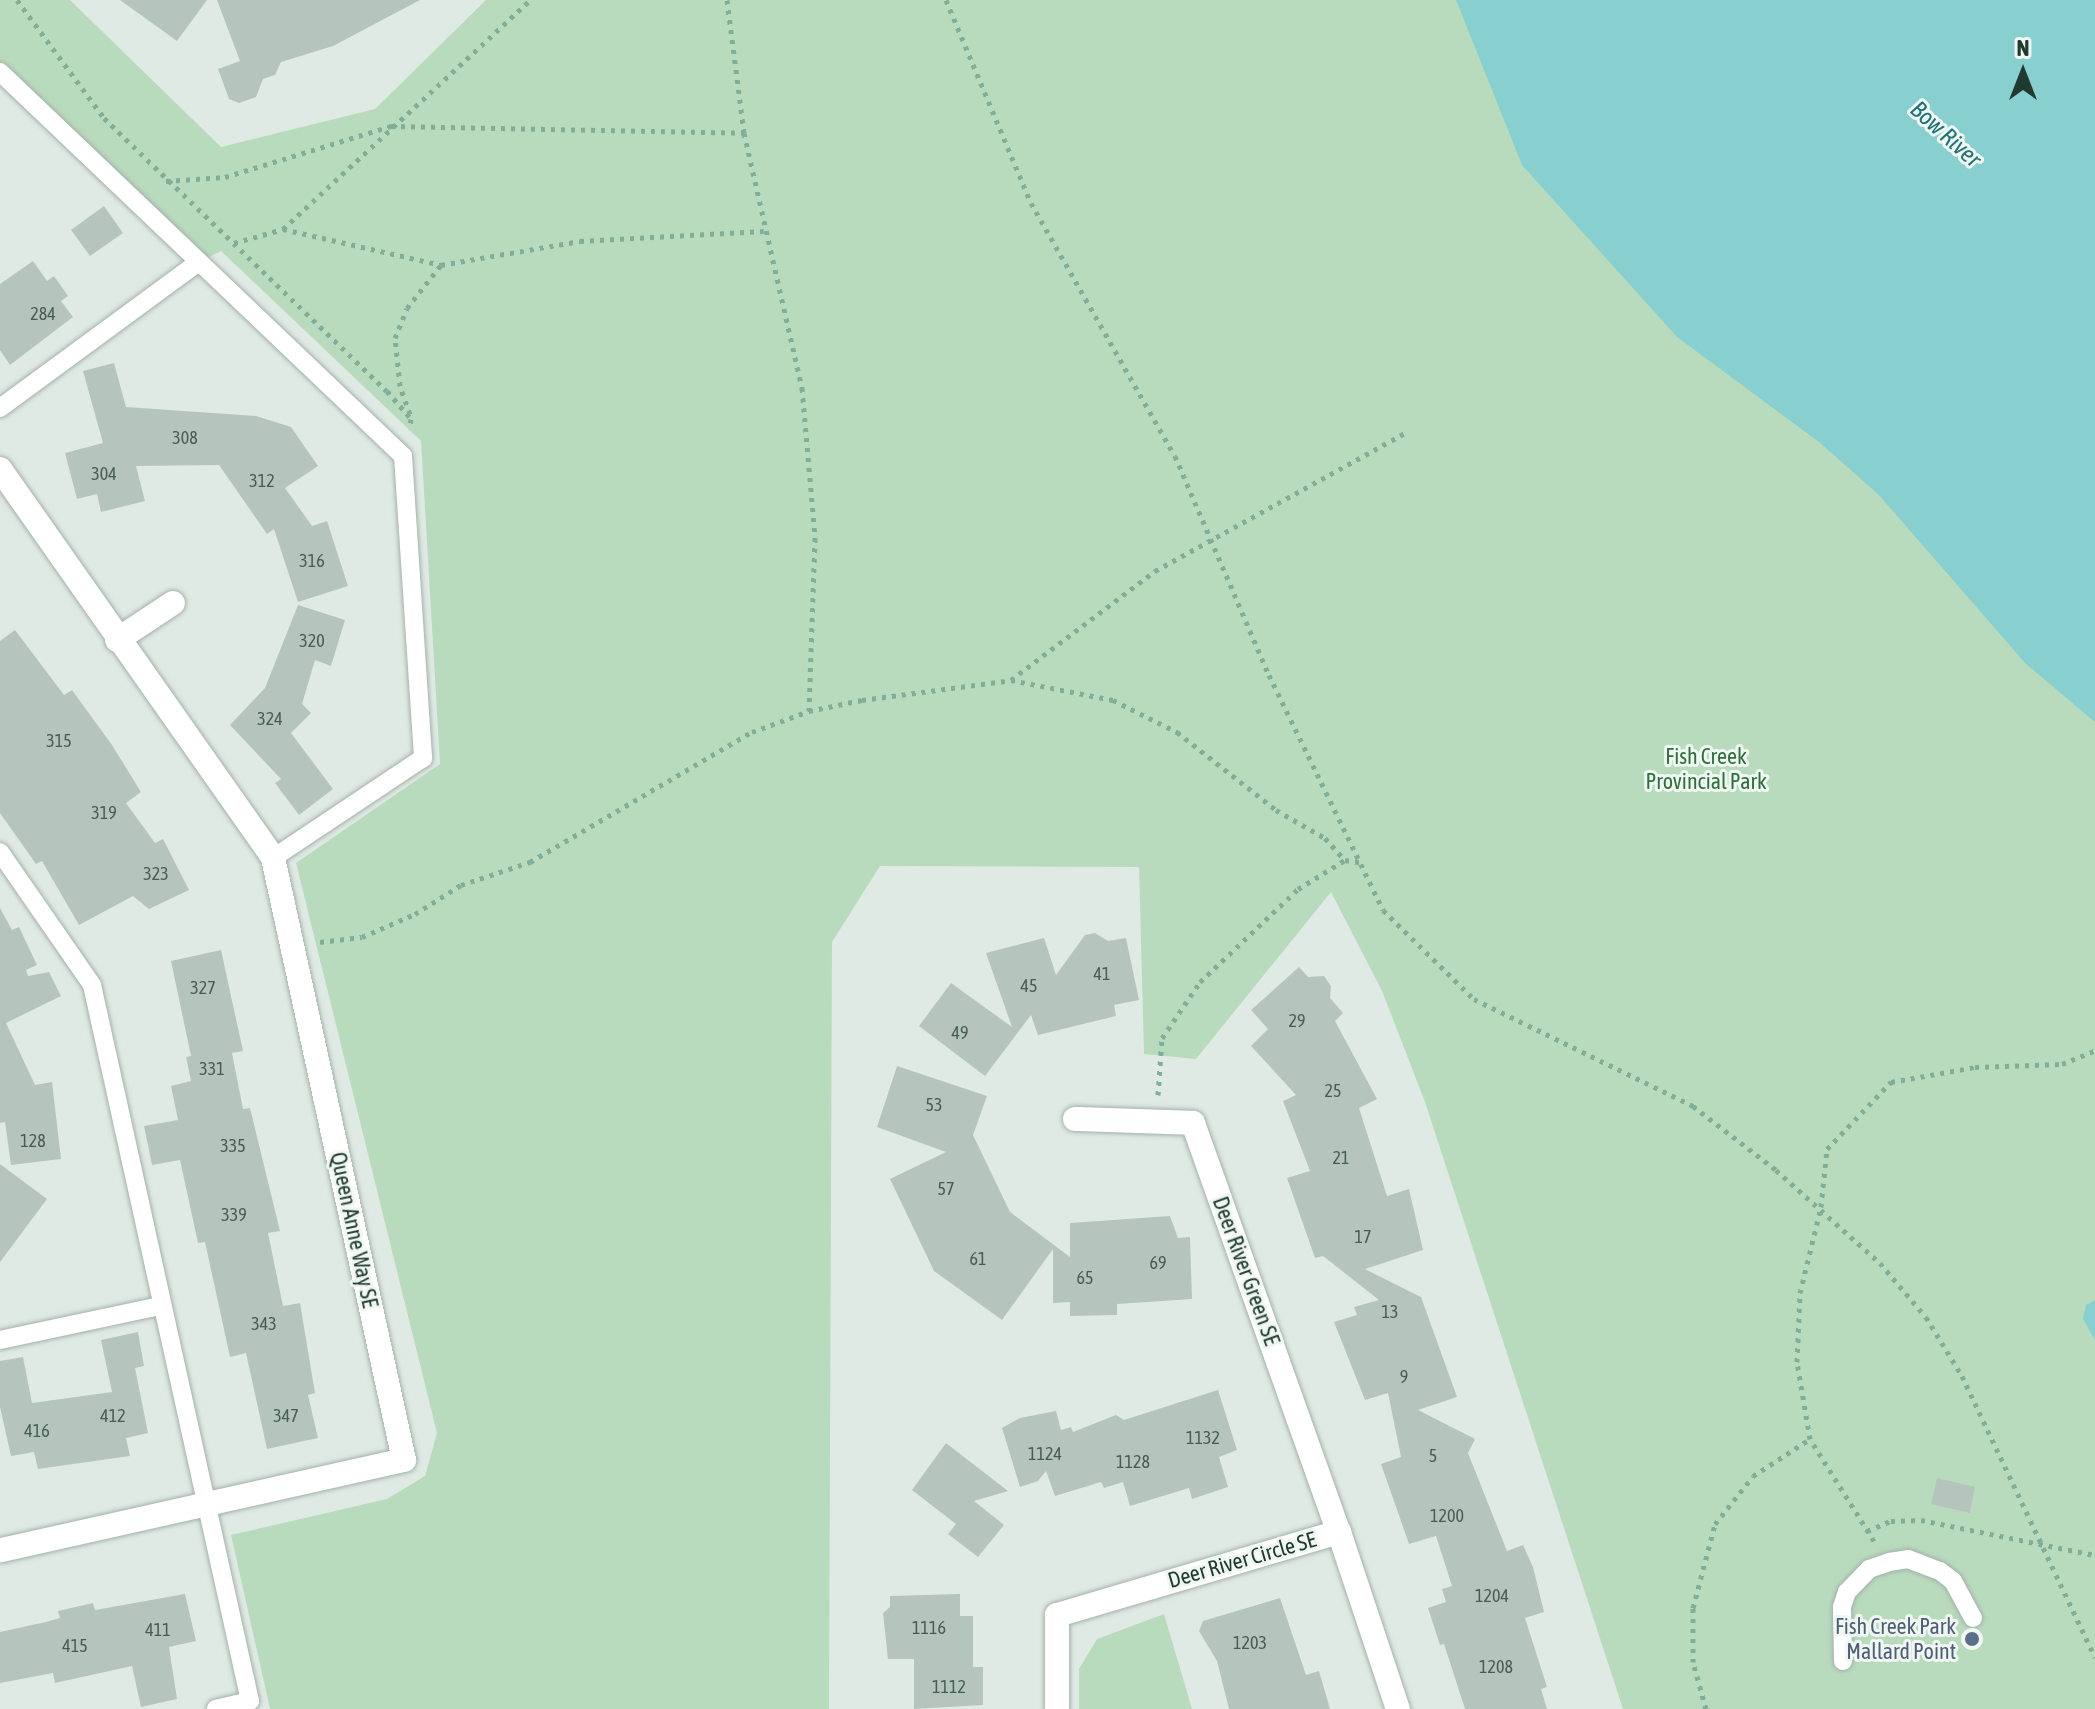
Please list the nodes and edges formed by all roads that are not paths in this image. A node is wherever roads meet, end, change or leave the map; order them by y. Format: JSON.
{"nodes":[{"id":1,"x":0,"y":72,"type":"edge"},
{"id":2,"x":199,"y":262,"type":"junction"},
{"id":3,"x":0,"y":408,"type":"edge"},
{"id":4,"x":0,"y":469,"type":"edge"},
{"id":5,"x":173,"y":603,"type":"dead end"},
{"id":6,"x":117,"y":640,"type":"junction"},
{"id":7,"x":0,"y":852,"type":"edge"},
{"id":8,"x":273,"y":858,"type":"junction"},
{"id":9,"x":1075,"y":1119,"type":"dead end"},
{"id":10,"x":160,"y":1306,"type":"junction"},
{"id":11,"x":0,"y":1340,"type":"edge"},
{"id":12,"x":205,"y":1506,"type":"junction"},
{"id":13,"x":1339,"y":1532,"type":"junction"},
{"id":14,"x":0,"y":1550,"type":"edge"},
{"id":15,"x":1973,"y":1618,"type":"dead end"},
{"id":16,"x":1843,"y":1661,"type":"dead end"},
{"id":17,"x":216,"y":1709,"type":"edge"},
{"id":18,"x":1057,"y":1709,"type":"edge"},
{"id":19,"x":1398,"y":1709,"type":"edge"}],
"edges":[{"from":1,"to":2,"type":"lane"},
{"from":2,"to":3,"type":"lane"},
{"from":2,"to":8,"type":"lane"},
{"from":4,"to":6,"type":"street","name":"Queen Anne Way SE"},
{"from":5,"to":6,"type":"street"},
{"from":6,"to":8,"type":"street","name":"Queen Anne Way SE"},
{"from":7,"to":10,"type":"lane"},
{"from":8,"to":12,"type":"street","name":"Queen Anne Way SE"},
{"from":9,"to":13,"type":"street","name":"Deer River Green SE"},
{"from":10,"to":11,"type":"lane"},
{"from":10,"to":12,"type":"lane"},
{"from":12,"to":14,"type":"street","name":"Queen Anne Way SE"},
{"from":12,"to":17,"type":"lane"},
{"from":13,"to":18,"type":"street","name":"Deer River Circle SE"},
{"from":13,"to":19,"type":"street","name":"Deer River Circle SE"},
{"from":15,"to":16,"type":"lane"}]}
